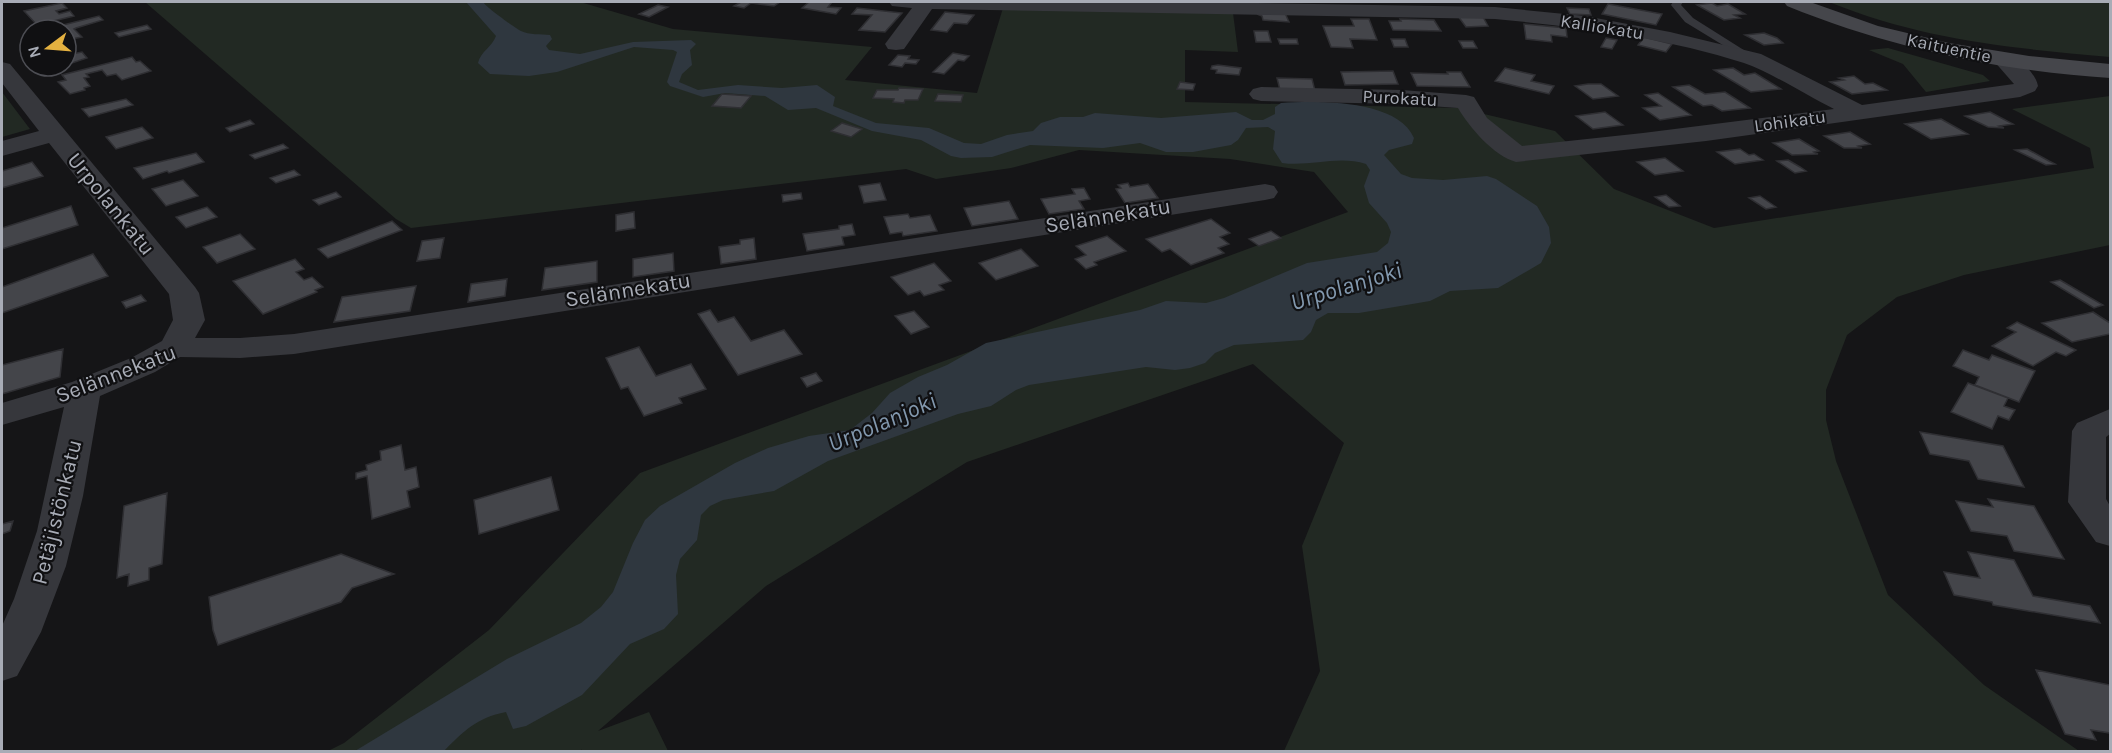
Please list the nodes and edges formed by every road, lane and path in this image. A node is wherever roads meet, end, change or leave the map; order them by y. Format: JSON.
{"nodes":[{"id":1,"x":899,"y":2,"type":"edge"},
{"id":2,"x":927,"y":2,"type":"edge"},
{"id":3,"x":1678,"y":2,"type":"edge"},
{"id":4,"x":1794,"y":2,"type":"edge"},
{"id":5,"x":896,"y":44,"type":"dead end"},
{"id":6,"x":1753,"y":59,"type":"junction"},
{"id":7,"x":2004,"y":60,"type":"junction"},
{"id":8,"x":2,"y":69,"type":"edge"},
{"id":9,"x":2110,"y":71,"type":"edge"},
{"id":10,"x":1261,"y":94,"type":"dead end"},
{"id":11,"x":1858,"y":112,"type":"junction"},
{"id":12,"x":54,"y":134,"type":"junction"},
{"id":13,"x":2,"y":149,"type":"edge"},
{"id":14,"x":1516,"y":154,"type":"joint"},
{"id":15,"x":1265,"y":192,"type":"dead end"},
{"id":16,"x":174,"y":347,"type":"junction"},
{"id":17,"x":84,"y":390,"type":"junction"},
{"id":18,"x":2,"y":414,"type":"edge"},
{"id":19,"x":2110,"y":420,"type":"edge"},
{"id":20,"x":2110,"y":532,"type":"edge"},
{"id":21,"x":2,"y":663,"type":"edge"}],
"edges":[{"from":1,"to":2,"type":"street","name":"Kalliokatu"},
{"from":2,"to":5,"type":"street"},
{"from":2,"to":6,"type":"street","name":"Kalliokatu"},
{"from":3,"to":6,"type":"lane"},
{"from":4,"to":7,"type":"street","name":"Kaituentie"},
{"from":6,"to":11,"type":"street","name":"Kalliokatu"},
{"from":7,"to":9,"type":"street","name":"Kaituentie"},
{"from":7,"to":11,"type":"street","name":"Lohikatu"},
{"from":8,"to":12,"type":"street","name":"Urpolankatu"},
{"from":10,"to":14,"type":"street","name":"Purokatu"},
{"from":11,"to":14,"type":"street","name":"Lohikatu"},
{"from":12,"to":13,"type":"street"},
{"from":12,"to":16,"type":"street","name":"Urpolankatu"},
{"from":15,"to":16,"type":"street","name":"Selännekatu"},
{"from":16,"to":17,"type":"street","name":"Selännekatu"},
{"from":17,"to":18,"type":"street","name":"Selännekatu"},
{"from":17,"to":21,"type":"street","name":"Petäjistönkatu"},
{"from":19,"to":20,"type":"street"}]}
